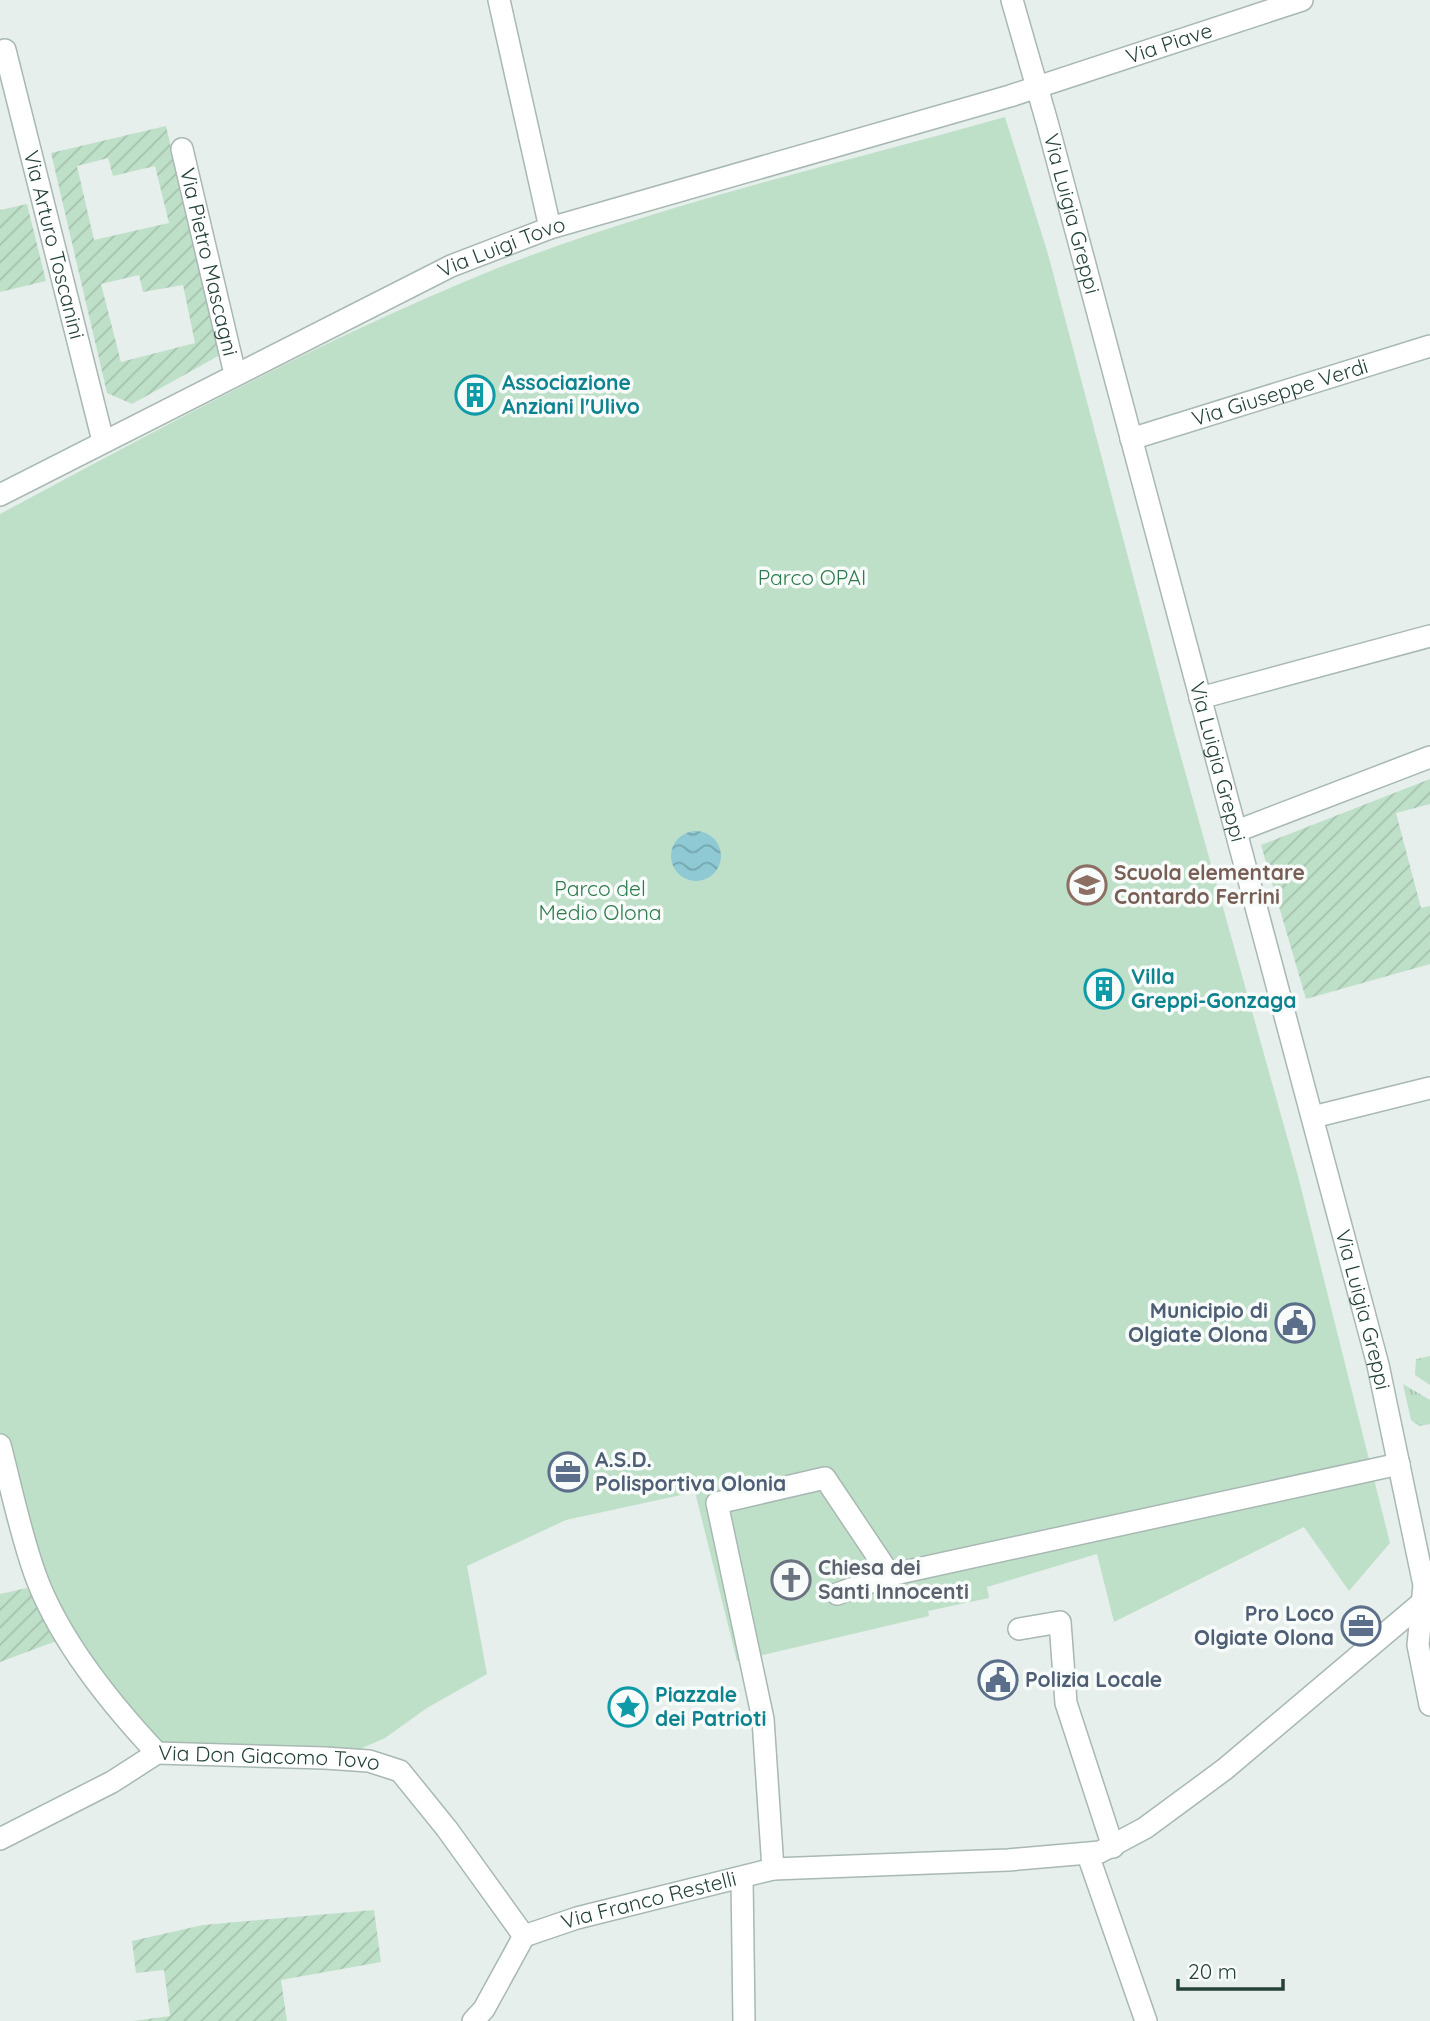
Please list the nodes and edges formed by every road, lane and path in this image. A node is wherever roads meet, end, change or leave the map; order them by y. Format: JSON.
{"nodes":[{"id":1,"x":499,"y":0,"type":"edge"},
{"id":2,"x":1012,"y":0,"type":"edge"},
{"id":3,"x":1303,"y":0,"type":"edge"},
{"id":4,"x":5,"y":50,"type":"dead end"},
{"id":5,"x":1037,"y":87,"type":"junction"},
{"id":6,"x":182,"y":149,"type":"dead end"},
{"id":7,"x":550,"y":228,"type":"junction"},
{"id":8,"x":1430,"y":346,"type":"edge"},
{"id":9,"x":235,"y":374,"type":"junction"},
{"id":10,"x":1131,"y":439,"type":"junction"},
{"id":11,"x":103,"y":441,"type":"junction"},
{"id":12,"x":0,"y":495,"type":"edge"},
{"id":13,"x":1430,"y":636,"type":"edge"},
{"id":14,"x":1200,"y":698,"type":"junction"},
{"id":15,"x":1430,"y":757,"type":"edge"},
{"id":16,"x":1237,"y":831,"type":"junction"},
{"id":17,"x":1430,"y":1088,"type":"edge"},
{"id":18,"x":1313,"y":1118,"type":"junction"},
{"id":19,"x":0,"y":1445,"type":"edge"},
{"id":20,"x":1399,"y":1464,"type":"junction"},
{"id":21,"x":890,"y":1575,"type":"junction"},
{"id":22,"x":837,"y":1594,"type":"dead end"},
{"id":23,"x":1426,"y":1599,"type":"edge"},
{"id":24,"x":1019,"y":1629,"type":"dead end"},
{"id":25,"x":1430,"y":1705,"type":"edge"},
{"id":26,"x":157,"y":1754,"type":"junction"},
{"id":27,"x":0,"y":1839,"type":"edge"},
{"id":28,"x":1113,"y":1847,"type":"junction"},
{"id":29,"x":1088,"y":1855,"type":"junction"},
{"id":30,"x":773,"y":1869,"type":"junction"},
{"id":31,"x":742,"y":1878,"type":"junction"},
{"id":32,"x":524,"y":1936,"type":"junction"},
{"id":33,"x":481,"y":2017,"type":"edge"},
{"id":34,"x":744,"y":2021,"type":"edge"},
{"id":35,"x":1146,"y":2021,"type":"edge"}],
"edges":[{"from":1,"to":7,"type":"street"},
{"from":2,"to":5,"type":"street","name":"Via Luigia Greppi"},
{"from":3,"to":5,"type":"street","name":"Via Piave"},
{"from":4,"to":11,"type":"street","name":"Via Arturo Toscanini"},
{"from":5,"to":7,"type":"street","name":"Via Luigi Tovo"},
{"from":5,"to":10,"type":"street","name":"Via Luigia Greppi"},
{"from":6,"to":9,"type":"street","name":"Via Pietro Mascagni"},
{"from":7,"to":9,"type":"street","name":"Via Luigi Tovo"},
{"from":8,"to":10,"type":"street","name":"Via Giuseppe Verdi"},
{"from":9,"to":11,"type":"street","name":"Via Luigi Tovo"},
{"from":10,"to":14,"type":"street","name":"Via Luigia Greppi"},
{"from":11,"to":12,"type":"street","name":"Via Luigi Tovo"},
{"from":13,"to":14,"type":"street"},
{"from":14,"to":16,"type":"street","name":"Via Luigia Greppi"},
{"from":15,"to":16,"type":"street"},
{"from":16,"to":18,"type":"street","name":"Via Luigia Greppi"},
{"from":17,"to":18,"type":"street"},
{"from":18,"to":20,"type":"street","name":"Via Luigia Greppi"},
{"from":19,"to":26,"type":"street","name":"Via Don Giacomo Tovo"},
{"from":20,"to":21,"type":"street"},
{"from":20,"to":23,"type":"street","name":"Via Luigia Greppi"},
{"from":21,"to":22,"type":"street"},
{"from":21,"to":30,"type":"street"},
{"from":23,"to":25,"type":"street","name":"Via Luigia Greppi"},
{"from":23,"to":28,"type":"street","name":"Via Franco Restelli"},
{"from":24,"to":28,"type":"street"},
{"from":26,"to":27,"type":"street"},
{"from":26,"to":32,"type":"street","name":"Via Don Giacomo Tovo"},
{"from":28,"to":29,"type":"street","name":"Via Franco Restelli"},
{"from":29,"to":30,"type":"street","name":"Via Franco Restelli"},
{"from":29,"to":35,"type":"street"},
{"from":30,"to":31,"type":"street","name":"Via Franco Restelli"},
{"from":31,"to":32,"type":"street","name":"Via Franco Restelli"},
{"from":31,"to":34,"type":"street"},
{"from":32,"to":33,"type":"street"}]}
